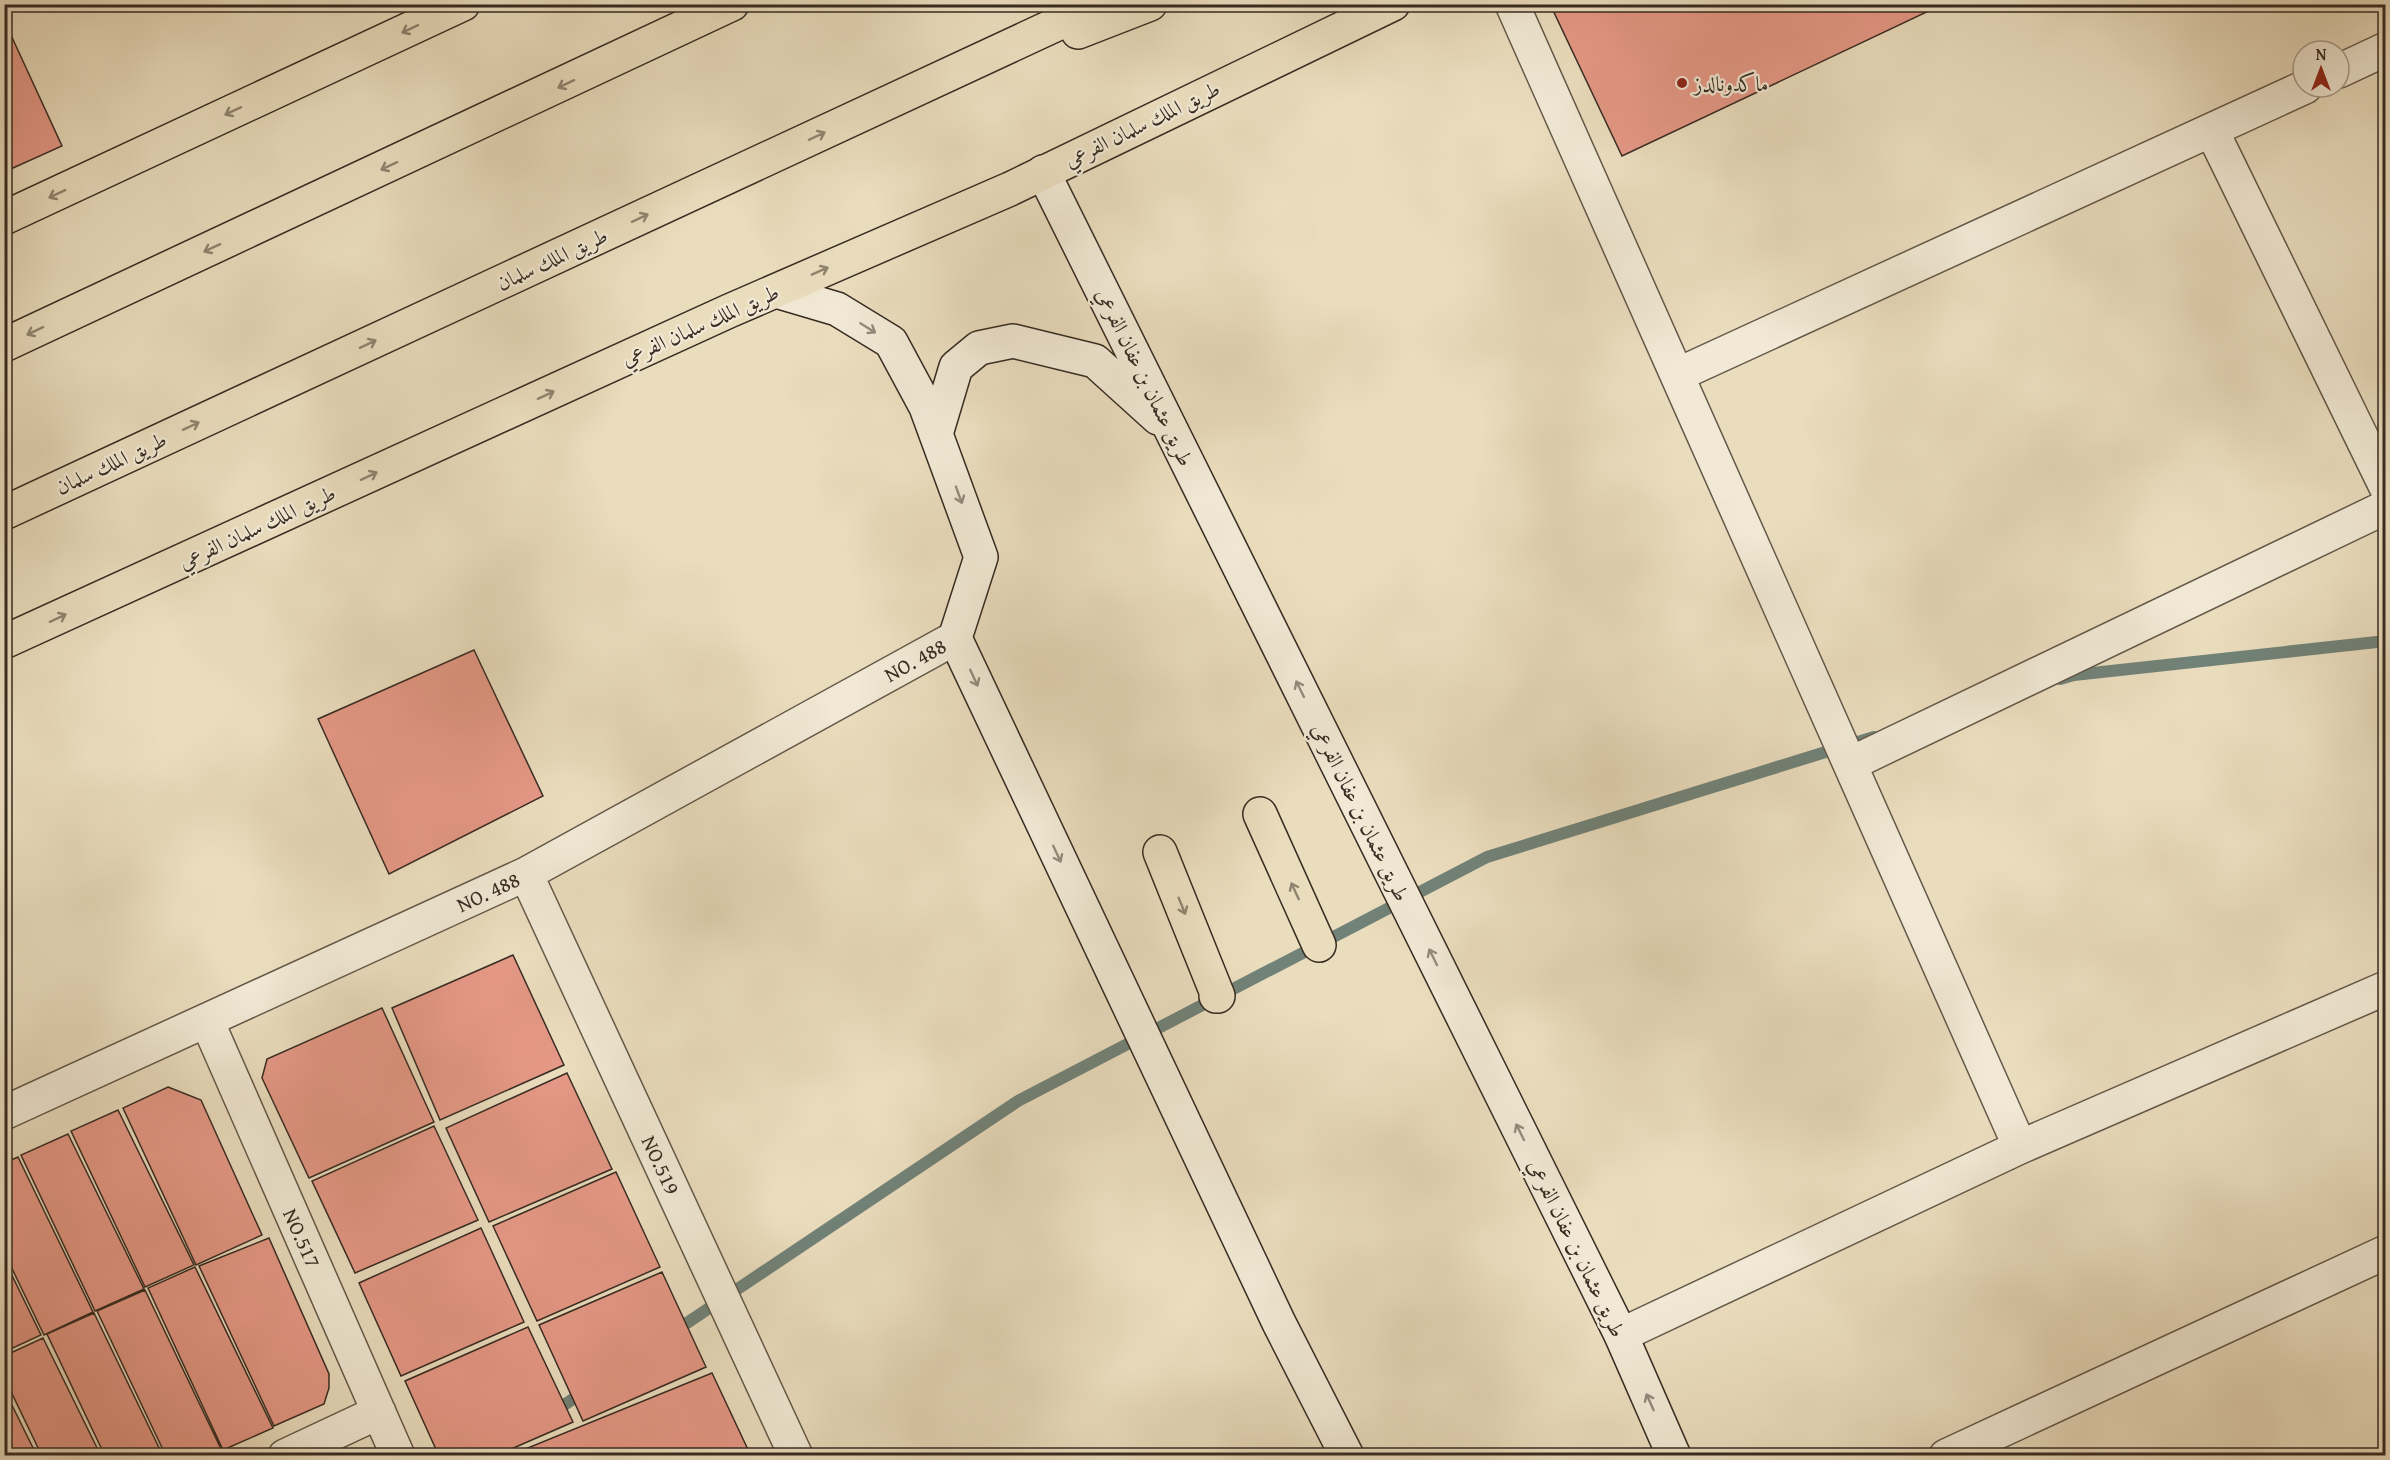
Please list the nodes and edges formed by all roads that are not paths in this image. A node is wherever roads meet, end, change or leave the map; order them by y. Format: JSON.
{"nodes":[{"id":1,"x":463,"y":4,"type":"edge"},
{"id":2,"x":720,"y":4,"type":"edge"},
{"id":3,"x":732,"y":4,"type":"edge"},
{"id":4,"x":1100,"y":4,"type":"edge"},
{"id":5,"x":1150,"y":4,"type":"edge"},
{"id":6,"x":1393,"y":4,"type":"edge"},
{"id":7,"x":1512,"y":4,"type":"edge"},
{"id":8,"x":2385,"y":49,"type":"edge"},
{"id":9,"x":612,"y":62,"type":"junction"},
{"id":10,"x":2351,"y":65,"type":"edge"},
{"id":11,"x":2291,"y":94,"type":"edge"},
{"id":12,"x":869,"y":111,"type":"junction"},
{"id":13,"x":2212,"y":131,"type":"junction"},
{"id":14,"x":1043,"y":171,"type":"junction"},
{"id":15,"x":4,"y":218,"type":"edge"},
{"id":16,"x":776,"y":291,"type":"junction"},
{"id":17,"x":4,"y":345,"type":"edge"},
{"id":18,"x":1677,"y":375,"type":"junction"},
{"id":19,"x":1171,"y":429,"type":"junction"},
{"id":20,"x":936,"y":434,"type":"junction"},
{"id":21,"x":2385,"y":487,"type":"edge"},
{"id":22,"x":2385,"y":507,"type":"edge"},
{"id":23,"x":4,"y":513,"type":"edge"},
{"id":24,"x":955,"y":638,"type":"junction"},
{"id":25,"x":4,"y":642,"type":"edge"},
{"id":26,"x":1850,"y":764,"type":"junction"},
{"id":27,"x":1260,"y":814,"type":"dead end"},
{"id":28,"x":1160,"y":852,"type":"dead end"},
{"id":29,"x":526,"y":874,"type":"junction"},
{"id":30,"x":1319,"y":945,"type":"dead end"},
{"id":31,"x":2385,"y":988,"type":"edge"},
{"id":32,"x":1216,"y":996,"type":"dead end"},
{"id":33,"x":207,"y":1021,"type":"junction"},
{"id":34,"x":4,"y":1113,"type":"edge"},
{"id":35,"x":2020,"y":1146,"type":"junction"},
{"id":36,"x":2385,"y":1252,"type":"edge"},
{"id":37,"x":1621,"y":1335,"type":"junction"},
{"id":38,"x":379,"y":1412,"type":"junction"},
{"id":39,"x":285,"y":1455,"type":"edge"},
{"id":40,"x":398,"y":1455,"type":"edge"},
{"id":41,"x":796,"y":1455,"type":"edge"},
{"id":42,"x":1347,"y":1455,"type":"edge"},
{"id":43,"x":1674,"y":1455,"type":"edge"},
{"id":44,"x":1946,"y":1455,"type":"edge"}],
"edges":[{"from":1,"to":15,"type":"main road","one_way":true},
{"from":2,"to":9,"type":"main road"},
{"from":3,"to":9,"type":"main road"},
{"from":4,"to":12,"type":"main road","name":"طريق الملك سلمان"},
{"from":5,"to":12,"type":"main road"},
{"from":6,"to":14,"type":"main road","name":"طريق الملك سلمان الفرعي"},
{"from":7,"to":18,"type":"street"},
{"from":8,"to":10,"type":"street"},
{"from":9,"to":17,"type":"main road","one_way":true},
{"from":11,"to":13,"type":"street"},
{"from":23,"to":12,"type":"main road","name":"طريق الملك سلمان","one_way":true},
{"from":13,"to":18,"type":"street"},
{"from":13,"to":21,"type":"street"},
{"from":16,"to":14,"type":"main road","name":"طريق الملك سلمان الفرعي","one_way":true},
{"from":14,"to":19,"type":"street","name":"طريق عثمان بن عفان الفرعي"},
{"from":16,"to":20,"type":"street","one_way":true},
{"from":25,"to":16,"type":"main road","name":"طريق الملك سلمان الفرعي","one_way":true},
{"from":18,"to":26,"type":"street"},
{"from":19,"to":20,"type":"street"},
{"from":37,"to":19,"type":"street","name":"طريق عثمان بن عفان الفرعي","one_way":true},
{"from":20,"to":24,"type":"street","one_way":true},
{"from":22,"to":26,"type":"street"},
{"from":24,"to":29,"type":"street","name":"NO. 488"},
{"from":24,"to":42,"type":"street","one_way":true},
{"from":26,"to":35,"type":"street"},
{"from":30,"to":27,"type":"main road","one_way":true},
{"from":28,"to":32,"type":"main road","one_way":true},
{"from":29,"to":33,"type":"street","name":"NO. 488"},
{"from":29,"to":41,"type":"street","name":"NO.519"},
{"from":31,"to":35,"type":"street"},
{"from":33,"to":34,"type":"street","name":"NO. 488"},
{"from":33,"to":38,"type":"street","name":"NO.517"},
{"from":35,"to":37,"type":"street"},
{"from":36,"to":44,"type":"street"},
{"from":43,"to":37,"type":"street","name":"طريق عثمان بن عفان الفرعي","one_way":true},
{"from":38,"to":39,"type":"street"},
{"from":38,"to":40,"type":"street","name":"NO.517"}]}
